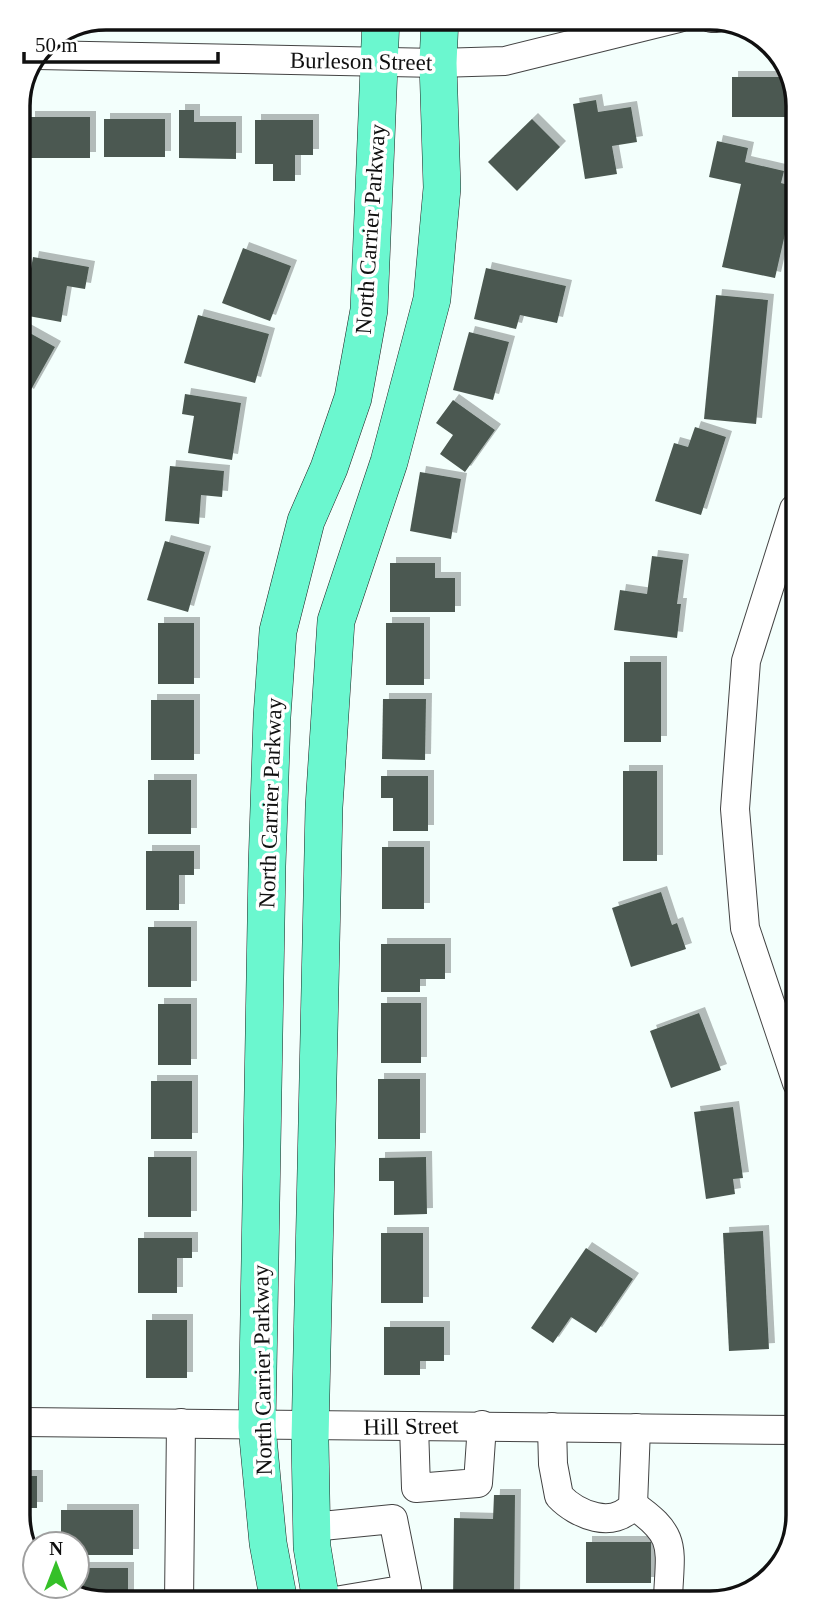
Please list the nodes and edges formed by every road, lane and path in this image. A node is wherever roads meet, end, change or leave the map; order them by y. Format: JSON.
{"nodes":[{"id":1,"x":381,"y":30,"type":"edge"},
{"id":2,"x":439,"y":30,"type":"edge"},
{"id":3,"x":630,"y":30,"type":"edge"},
{"id":4,"x":49,"y":55,"type":"edge"},
{"id":5,"x":380,"y":61,"type":"junction"},
{"id":6,"x":438,"y":63,"type":"junction"},
{"id":7,"x":786,"y":541,"type":"edge"},
{"id":8,"x":786,"y":1050,"type":"edge"},
{"id":9,"x":30,"y":1422,"type":"edge"},
{"id":10,"x":181,"y":1423,"type":"junction"},
{"id":11,"x":482,"y":1425,"type":"junction"},
{"id":12,"x":414,"y":1426,"type":"junction"},
{"id":13,"x":257,"y":1427,"type":"junction"},
{"id":14,"x":311,"y":1427,"type":"junction"},
{"id":15,"x":552,"y":1427,"type":"junction"},
{"id":16,"x":636,"y":1428,"type":"junction"},
{"id":17,"x":786,"y":1430,"type":"edge"},
{"id":18,"x":416,"y":1488,"type":"junction"},
{"id":19,"x":633,"y":1505,"type":"junction"},
{"id":20,"x":393,"y":1520,"type":"junction"},
{"id":21,"x":312,"y":1527,"type":"junction"},
{"id":22,"x":179,"y":1591,"type":"edge"},
{"id":23,"x":277,"y":1591,"type":"edge"},
{"id":24,"x":320,"y":1591,"type":"edge"},
{"id":25,"x":395,"y":1591,"type":"edge"},
{"id":26,"x":668,"y":1591,"type":"edge"}],
"edges":[{"from":1,"to":5,"type":"main road","name":"North Carrier Parkway"},
{"from":2,"to":6,"type":"main road","name":"North Carrier Parkway"},
{"from":3,"to":6,"type":"street","name":"Burleson Street"},
{"from":4,"to":5,"type":"street","name":"Burleson Street"},
{"from":5,"to":6,"type":"street","name":"Burleson Street"},
{"from":5,"to":13,"type":"main road","name":"North Carrier Parkway"},
{"from":6,"to":14,"type":"main road","name":"North Carrier Parkway"},
{"from":7,"to":8,"type":"street"},
{"from":9,"to":10,"type":"street","name":"Hill Street"},
{"from":10,"to":13,"type":"street","name":"Hill Street"},
{"from":10,"to":22,"type":"street"},
{"from":11,"to":12,"type":"street","name":"Hill Street"},
{"from":11,"to":15,"type":"street","name":"Hill Street"},
{"from":11,"to":18,"type":"street"},
{"from":12,"to":14,"type":"street","name":"Hill Street"},
{"from":12,"to":18,"type":"street"},
{"from":13,"to":14,"type":"street","name":"Hill Street"},
{"from":13,"to":23,"type":"main road","name":"North Carrier Parkway"},
{"from":14,"to":21,"type":"main road","name":"North Carrier Parkway"},
{"from":15,"to":16,"type":"street","name":"Hill Street"},
{"from":15,"to":19,"type":"street"},
{"from":16,"to":17,"type":"street","name":"Hill Street"},
{"from":16,"to":19,"type":"street"},
{"from":18,"to":20,"type":"street"},
{"from":19,"to":26,"type":"street"},
{"from":20,"to":21,"type":"street"},
{"from":20,"to":25,"type":"street"},
{"from":21,"to":24,"type":"main road","name":"North Carrier Parkway"}]}
